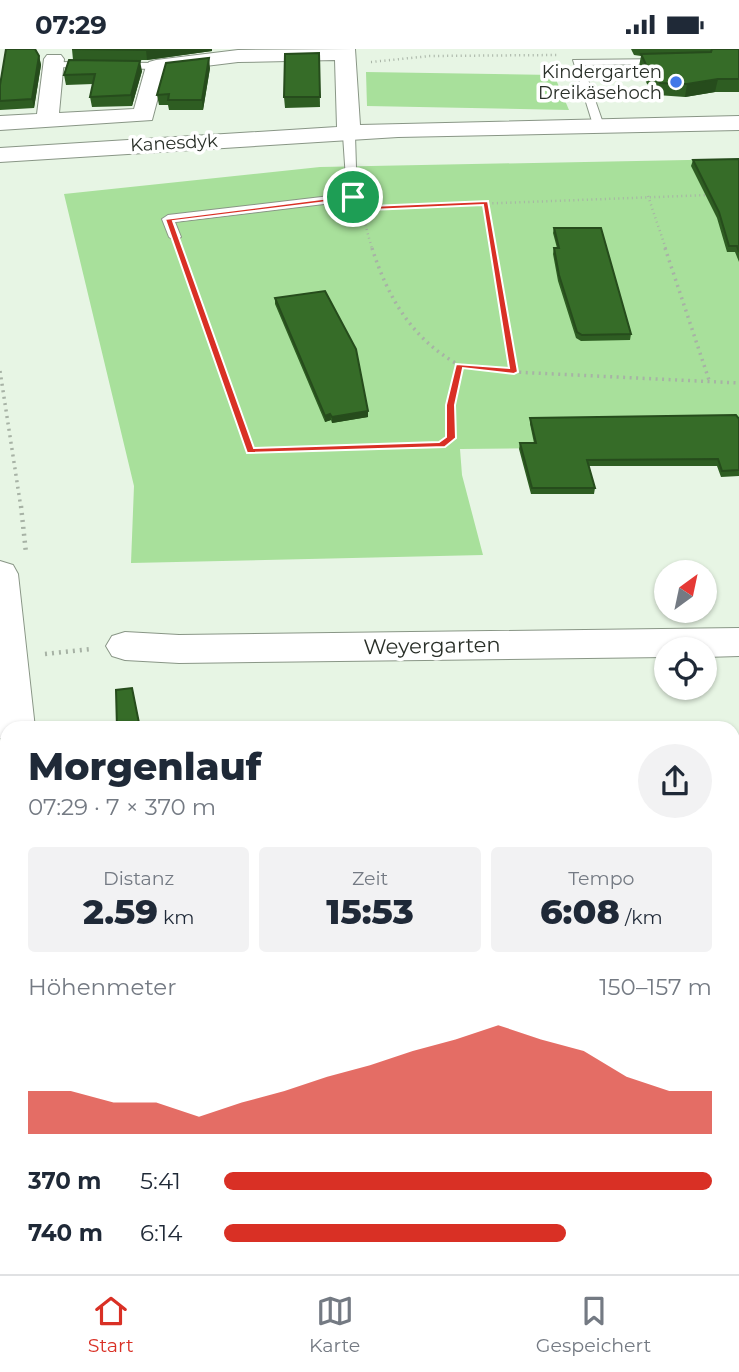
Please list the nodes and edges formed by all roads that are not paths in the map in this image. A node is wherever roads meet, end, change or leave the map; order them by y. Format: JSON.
{"nodes":[{"id":1,"x":345,"y":56,"type":"edge"},
{"id":2,"x":678,"y":61,"type":"edge"},
{"id":3,"x":55,"y":62,"type":"joint"},
{"id":4,"x":156,"y":66,"type":"junction"},
{"id":5,"x":47,"y":120,"type":"junction"},
{"id":6,"x":0,"y":123,"type":"edge"},
{"id":7,"x":739,"y":123,"type":"edge"},
{"id":8,"x":598,"y":126,"type":"junction"},
{"id":9,"x":349,"y":135,"type":"junction"},
{"id":10,"x":0,"y":155,"type":"edge"},
{"id":11,"x":174,"y":237,"type":"road end"},
{"id":12,"x":0,"y":574,"type":"edge"},
{"id":13,"x":739,"y":642,"type":"edge"},
{"id":14,"x":125,"y":646,"type":"road end"},
{"id":15,"x":14,"y":721,"type":"edge"}],
"edges":[{"from":1,"to":4,"type":"street"},
{"from":1,"to":9,"type":"street"},
{"from":2,"to":8,"type":"lane"},
{"from":3,"to":4,"type":"lane"},
{"from":3,"to":5,"type":"street"},
{"from":4,"to":5,"type":"street"},
{"from":5,"to":6,"type":"street"},
{"from":7,"to":8,"type":"street","name":"Kanesdyk"},
{"from":8,"to":9,"type":"street","name":"Kanesdyk"},
{"from":9,"to":10,"type":"street","name":"Kanesdyk"},
{"from":9,"to":11,"type":"lane"},
{"from":12,"to":15,"type":"street"},
{"from":13,"to":14,"type":"street","name":"Weyergarten"}]}
